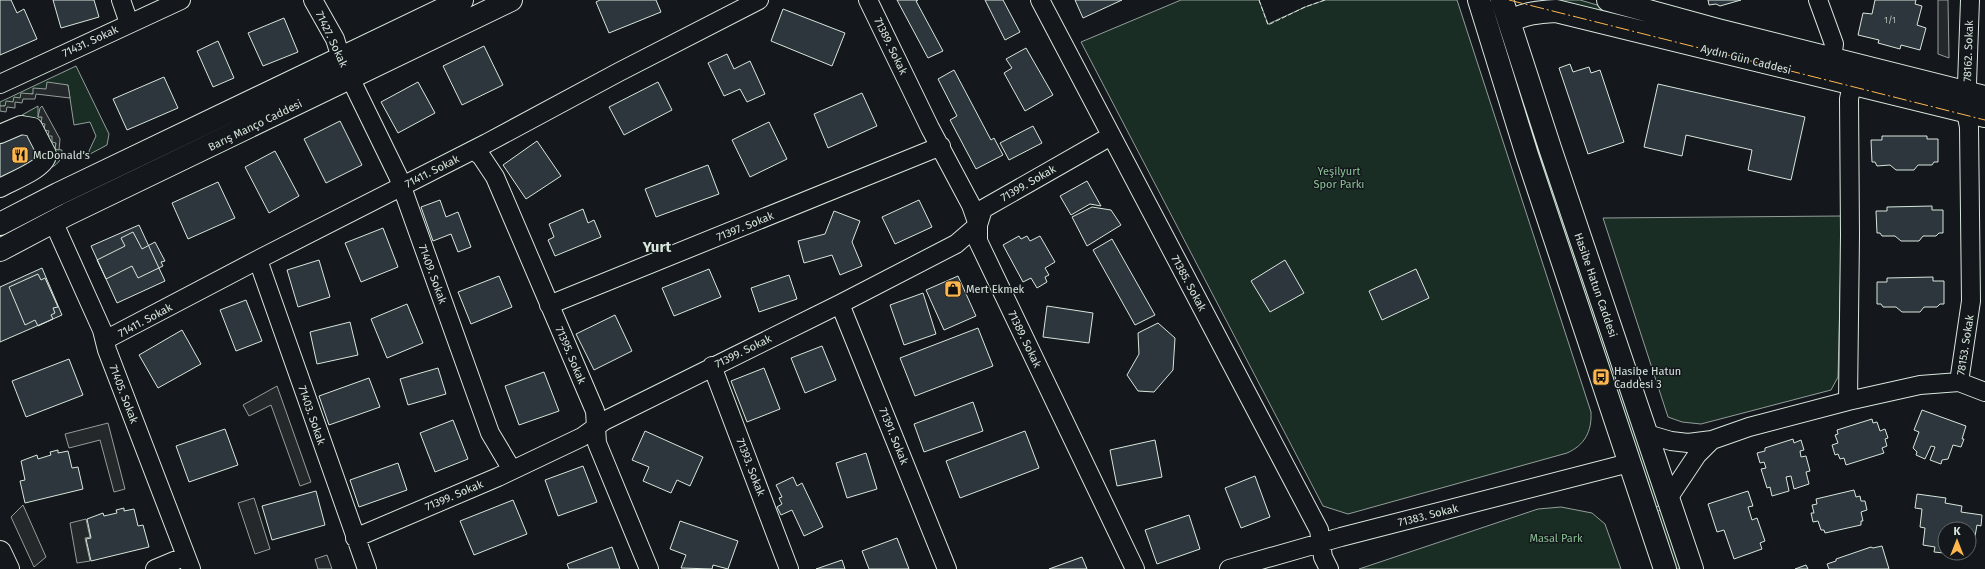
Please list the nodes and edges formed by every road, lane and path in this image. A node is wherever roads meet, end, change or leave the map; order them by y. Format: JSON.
{"nodes":[{"id":1,"x":121,"y":0,"type":"edge"},
{"id":2,"x":181,"y":0,"type":"edge"},
{"id":3,"x":313,"y":0,"type":"edge"},
{"id":4,"x":462,"y":0,"type":"edge"},
{"id":5,"x":511,"y":0,"type":"edge"},
{"id":6,"x":759,"y":0,"type":"edge"},
{"id":7,"x":868,"y":0,"type":"edge"},
{"id":8,"x":1040,"y":0,"type":"edge"},
{"id":9,"x":1479,"y":0,"type":"edge"},
{"id":10,"x":1502,"y":0,"type":"edge"},
{"id":11,"x":1818,"y":0,"type":"edge"},
{"id":12,"x":1970,"y":0,"type":"edge"},
{"id":13,"x":1619,"y":1,"type":"edge"},
{"id":14,"x":1509,"y":22,"type":"junction"},
{"id":15,"x":129,"y":23,"type":"junction"},
{"id":16,"x":341,"y":58,"type":"junction"},
{"id":17,"x":1832,"y":58,"type":"junction"},
{"id":18,"x":351,"y":79,"type":"junction"},
{"id":19,"x":0,"y":84,"type":"edge"},
{"id":20,"x":1852,"y":84,"type":"junction"},
{"id":21,"x":1976,"y":104,"type":"edge"},
{"id":22,"x":0,"y":134,"type":"edge"},
{"id":23,"x":1111,"y":136,"type":"junction"},
{"id":24,"x":940,"y":146,"type":"junction"},
{"id":25,"x":473,"y":150,"type":"junction"},
{"id":26,"x":402,"y":186,"type":"junction"},
{"id":27,"x":0,"y":188,"type":"edge"},
{"id":28,"x":53,"y":221,"type":"junction"},
{"id":29,"x":0,"y":224,"type":"edge"},
{"id":30,"x":978,"y":225,"type":"junction"},
{"id":31,"x":0,"y":250,"type":"edge"},
{"id":32,"x":258,"y":260,"type":"junction"},
{"id":33,"x":840,"y":304,"type":"junction"},
{"id":34,"x":549,"y":305,"type":"junction"},
{"id":35,"x":105,"y":340,"type":"junction"},
{"id":36,"x":712,"y":366,"type":"junction"},
{"id":37,"x":1959,"y":382,"type":"junction"},
{"id":38,"x":1985,"y":392,"type":"edge"},
{"id":39,"x":1848,"y":401,"type":"junction"},
{"id":40,"x":596,"y":427,"type":"junction"},
{"id":41,"x":1647,"y":434,"type":"junction"},
{"id":42,"x":1712,"y":440,"type":"junction"},
{"id":43,"x":1629,"y":463,"type":"junction"},
{"id":44,"x":512,"y":470,"type":"junction"},
{"id":45,"x":1669,"y":496,"type":"junction"},
{"id":46,"x":355,"y":538,"type":"junction"},
{"id":47,"x":1321,"y":544,"type":"junction"},
{"id":48,"x":0,"y":552,"type":"edge"},
{"id":49,"x":189,"y":563,"type":"edge"},
{"id":50,"x":8,"y":569,"type":"edge"},
{"id":51,"x":155,"y":569,"type":"edge"},
{"id":52,"x":367,"y":569,"type":"edge"},
{"id":53,"x":649,"y":569,"type":"edge"},
{"id":54,"x":789,"y":569,"type":"edge"},
{"id":55,"x":947,"y":569,"type":"edge"},
{"id":56,"x":1135,"y":569,"type":"edge"},
{"id":57,"x":1229,"y":569,"type":"edge"},
{"id":58,"x":1329,"y":569,"type":"edge"},
{"id":59,"x":1665,"y":569,"type":"edge"},
{"id":60,"x":1692,"y":569,"type":"edge"}],
"edges":[{"from":1,"to":15,"type":"street"},
{"from":2,"to":15,"type":"street","name":"71431. Sokak"},
{"from":3,"to":16,"type":"street","name":"71427. Sokak"},
{"from":4,"to":16,"type":"main road","name":"Barış Manço Caddesi"},
{"from":5,"to":18,"type":"main road","name":"Barış Manço Caddesi"},
{"from":6,"to":25,"type":"street","name":"71411. Sokak"},
{"from":7,"to":24,"type":"street","name":"71389. Sokak"},
{"from":8,"to":23,"type":"street","name":"71385. Sokak"},
{"from":9,"to":43,"type":"main road"},
{"from":10,"to":14,"type":"main road","name":"Hasibe Hatun Caddesi"},
{"from":11,"to":17,"type":"street"},
{"from":12,"to":21,"type":"street","name":"78162. Sokak"},
{"from":13,"to":17,"type":"main road","name":"Aydın Gün Caddesi"},
{"from":14,"to":20,"type":"main road","name":"Aydın Gün Caddesi"},
{"from":14,"to":41,"type":"main road","name":"Hasibe Hatun Caddesi"},
{"from":15,"to":19,"type":"street","name":"71431. Sokak"},
{"from":16,"to":18,"type":"street","name":"71427. Sokak"},
{"from":16,"to":29,"type":"main road","name":"Barış Manço Caddesi"},
{"from":17,"to":21,"type":"main road","name":"Aydın Gün Caddesi"},
{"from":18,"to":26,"type":"street","name":"71409. Sokak"},
{"from":18,"to":28,"type":"main road","name":"Barış Manço Caddesi"},
{"from":20,"to":21,"type":"main road","name":"Aydın Gün Caddesi"},
{"from":20,"to":39,"type":"street"},
{"from":21,"to":37,"type":"street","name":"78153. Sokak"},
{"from":22,"to":27,"type":"street"},
{"from":23,"to":30,"type":"street","name":"71399. Sokak"},
{"from":23,"to":47,"type":"street","name":"71385. Sokak"},
{"from":24,"to":30,"type":"street","name":"71389. Sokak"},
{"from":24,"to":34,"type":"street","name":"71397. Sokak"},
{"from":25,"to":26,"type":"street","name":"71411. Sokak"},
{"from":25,"to":34,"type":"street","name":"71395. Sokak"},
{"from":26,"to":32,"type":"street","name":"71411. Sokak"},
{"from":26,"to":44,"type":"street","name":"71409. Sokak"},
{"from":28,"to":31,"type":"main road","name":"Barış Manço Caddesi"},
{"from":28,"to":35,"type":"street","name":"71405. Sokak"},
{"from":30,"to":33,"type":"street","name":"71399. Sokak"},
{"from":30,"to":56,"type":"street","name":"71389. Sokak"},
{"from":32,"to":35,"type":"street","name":"71411. Sokak"},
{"from":32,"to":46,"type":"street","name":"71403. Sokak"},
{"from":33,"to":36,"type":"street","name":"71399. Sokak"},
{"from":33,"to":55,"type":"street","name":"71391. Sokak"},
{"from":34,"to":40,"type":"street","name":"71395. Sokak"},
{"from":35,"to":49,"type":"street","name":"71405. Sokak"},
{"from":36,"to":40,"type":"street","name":"71399. Sokak"},
{"from":36,"to":54,"type":"street","name":"71393. Sokak"},
{"from":37,"to":38,"type":"street"},
{"from":37,"to":39,"type":"street","name":"78153. Sokak"},
{"from":39,"to":42,"type":"street","name":"78153. Sokak"},
{"from":40,"to":44,"type":"street","name":"71399. Sokak"},
{"from":40,"to":53,"type":"street","name":"71395. Sokak"},
{"from":41,"to":42,"type":"street","name":"78153. Sokak"},
{"from":41,"to":45,"type":"main road","name":"Hasibe Hatun Caddesi"},
{"from":42,"to":45,"type":"street","name":"78153. Sokak"},
{"from":43,"to":47,"type":"street","name":"71383. Sokak"},
{"from":43,"to":59,"type":"main road"},
{"from":44,"to":46,"type":"street","name":"71399. Sokak"},
{"from":45,"to":60,"type":"main road","name":"Hasibe Hatun Caddesi"},
{"from":46,"to":52,"type":"street","name":"71403. Sokak"},
{"from":47,"to":57,"type":"street","name":"71383. Sokak"},
{"from":47,"to":58,"type":"street","name":"71385. Sokak"},
{"from":48,"to":50,"type":"main road"},
{"from":49,"to":51,"type":"street"}]}
